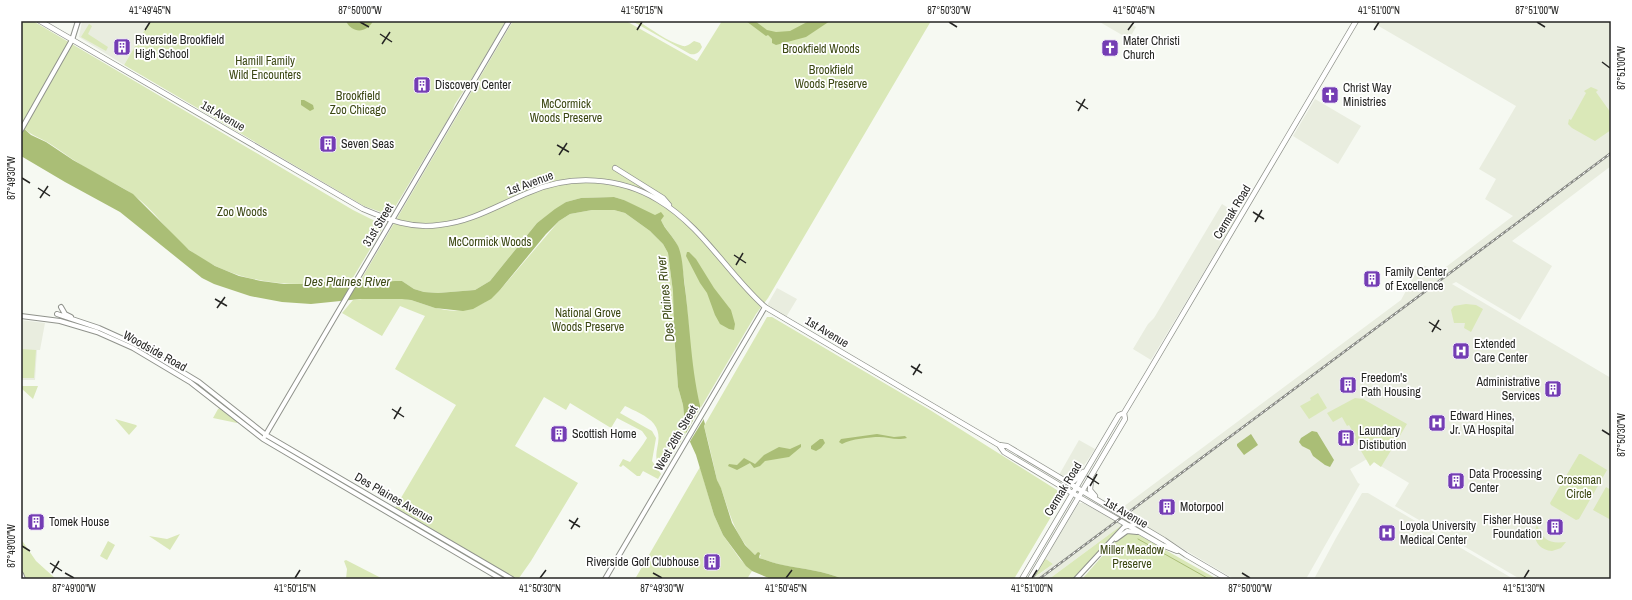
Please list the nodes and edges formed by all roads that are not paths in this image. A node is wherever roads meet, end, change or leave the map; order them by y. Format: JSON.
{"nodes":[{"id":1,"x":40,"y":21,"type":"edge"},
{"id":2,"x":78,"y":21,"type":"edge"},
{"id":3,"x":509,"y":21,"type":"edge"},
{"id":4,"x":1356,"y":21,"type":"edge"},
{"id":5,"x":72,"y":40,"type":"junction"},
{"id":6,"x":22,"y":128,"type":"edge"},
{"id":7,"x":615,"y":168,"type":"dead end"},
{"id":8,"x":674,"y":211,"type":"junction"},
{"id":9,"x":392,"y":221,"type":"junction"},
{"id":10,"x":61,"y":307,"type":"dead end"},
{"id":11,"x":765,"y":308,"type":"junction"},
{"id":12,"x":57,"y":314,"type":"dead end"},
{"id":13,"x":21,"y":316,"type":"edge"},
{"id":14,"x":76,"y":320,"type":"junction"},
{"id":15,"x":1124,"y":413,"type":"junction"},
{"id":16,"x":264,"y":437,"type":"junction"},
{"id":17,"x":999,"y":445,"type":"junction"},
{"id":18,"x":1087,"y":468,"type":"junction"},
{"id":19,"x":1092,"y":474,"type":"junction"},
{"id":20,"x":1065,"y":481,"type":"junction"},
{"id":21,"x":1061,"y":487,"type":"junction"},
{"id":22,"x":1076,"y":488,"type":"junction"},
{"id":23,"x":1082,"y":491,"type":"junction"},
{"id":24,"x":1072,"y":494,"type":"junction"},
{"id":25,"x":1078,"y":497,"type":"junction"},
{"id":26,"x":1102,"y":503,"type":"junction"},
{"id":27,"x":1066,"y":505,"type":"junction"},
{"id":28,"x":1137,"y":524,"type":"junction"},
{"id":29,"x":1128,"y":526,"type":"junction"},
{"id":30,"x":1139,"y":532,"type":"junction"},
{"id":31,"x":1186,"y":555,"type":"junction"},
{"id":32,"x":21,"y":574,"type":"edge"},
{"id":33,"x":23,"y":579,"type":"edge"},
{"id":34,"x":501,"y":579,"type":"edge"},
{"id":35,"x":512,"y":579,"type":"edge"},
{"id":36,"x":605,"y":579,"type":"edge"},
{"id":37,"x":1022,"y":579,"type":"edge"},
{"id":38,"x":1030,"y":579,"type":"edge"},
{"id":39,"x":1076,"y":579,"type":"edge"},
{"id":40,"x":1080,"y":579,"type":"edge"},
{"id":41,"x":1227,"y":579,"type":"edge"}],
"edges":[{"from":1,"to":5,"type":"main road","name":"1st Avenue"},
{"from":2,"to":5,"type":"street"},
{"from":3,"to":9,"type":"street","name":"31st Street"},
{"from":4,"to":15,"type":"main road","name":"Cermak Road"},
{"from":5,"to":6,"type":"street"},
{"from":5,"to":9,"type":"main road","name":"1st Avenue"},
{"from":7,"to":8,"type":"main road"},
{"from":8,"to":9,"type":"main road","name":"1st Avenue"},
{"from":8,"to":11,"type":"main road","name":"1st Avenue"},
{"from":9,"to":16,"type":"street","name":"31st Street"},
{"from":10,"to":14,"type":"street"},
{"from":11,"to":17,"type":"main road","name":"1st Avenue"},
{"from":11,"to":36,"type":"street","name":"West 26th Street"},
{"from":12,"to":14,"type":"street","name":"Woodside Road"},
{"from":13,"to":16,"type":"street","name":"Woodside Road"},
{"from":14,"to":16,"type":"street","name":"Woodside Road"},
{"from":15,"to":18,"type":"main road","name":"Cermak Road"},
{"from":15,"to":19,"type":"main road","name":"Cermak Road"},
{"from":16,"to":34,"type":"street","name":"Des Plaines Avenue"},
{"from":16,"to":35,"type":"street","name":"Des Plaines Avenue"},
{"from":17,"to":20,"type":"main road","name":"1st Avenue"},
{"from":17,"to":21,"type":"main road","name":"1st Avenue"},
{"from":18,"to":20,"type":"main road"},
{"from":18,"to":22,"type":"main road","name":"Cermak Road"},
{"from":19,"to":23,"type":"main road","name":"Cermak Road"},
{"from":19,"to":26,"type":"main road"},
{"from":20,"to":22,"type":"main road","name":"1st Avenue"},
{"from":21,"to":24,"type":"main road","name":"1st Avenue"},
{"from":21,"to":27,"type":"main road"},
{"from":22,"to":23,"type":"main road","name":"1st Avenue"},
{"from":22,"to":24,"type":"main road","name":"Cermak Road"},
{"from":23,"to":25,"type":"main road","name":"Cermak Road"},
{"from":23,"to":26,"type":"main road","name":"1st Avenue"},
{"from":24,"to":25,"type":"main road","name":"1st Avenue"},
{"from":24,"to":27,"type":"main road","name":"Cermak Road"},
{"from":25,"to":29,"type":"main road","name":"1st Avenue"},
{"from":25,"to":38,"type":"main road","name":"Cermak Road"},
{"from":26,"to":28,"type":"main road","name":"1st Avenue"},
{"from":27,"to":37,"type":"main road","name":"Cermak Road"},
{"from":28,"to":29,"type":"street"},
{"from":28,"to":31,"type":"main road","name":"1st Avenue"},
{"from":29,"to":30,"type":"main road","name":"1st Avenue"},
{"from":29,"to":39,"type":"street"},
{"from":30,"to":31,"type":"main road","name":"1st Avenue"},
{"from":30,"to":40,"type":"street"},
{"from":31,"to":41,"type":"main road","name":"1st Avenue"},
{"from":32,"to":33,"type":"street"}]}
